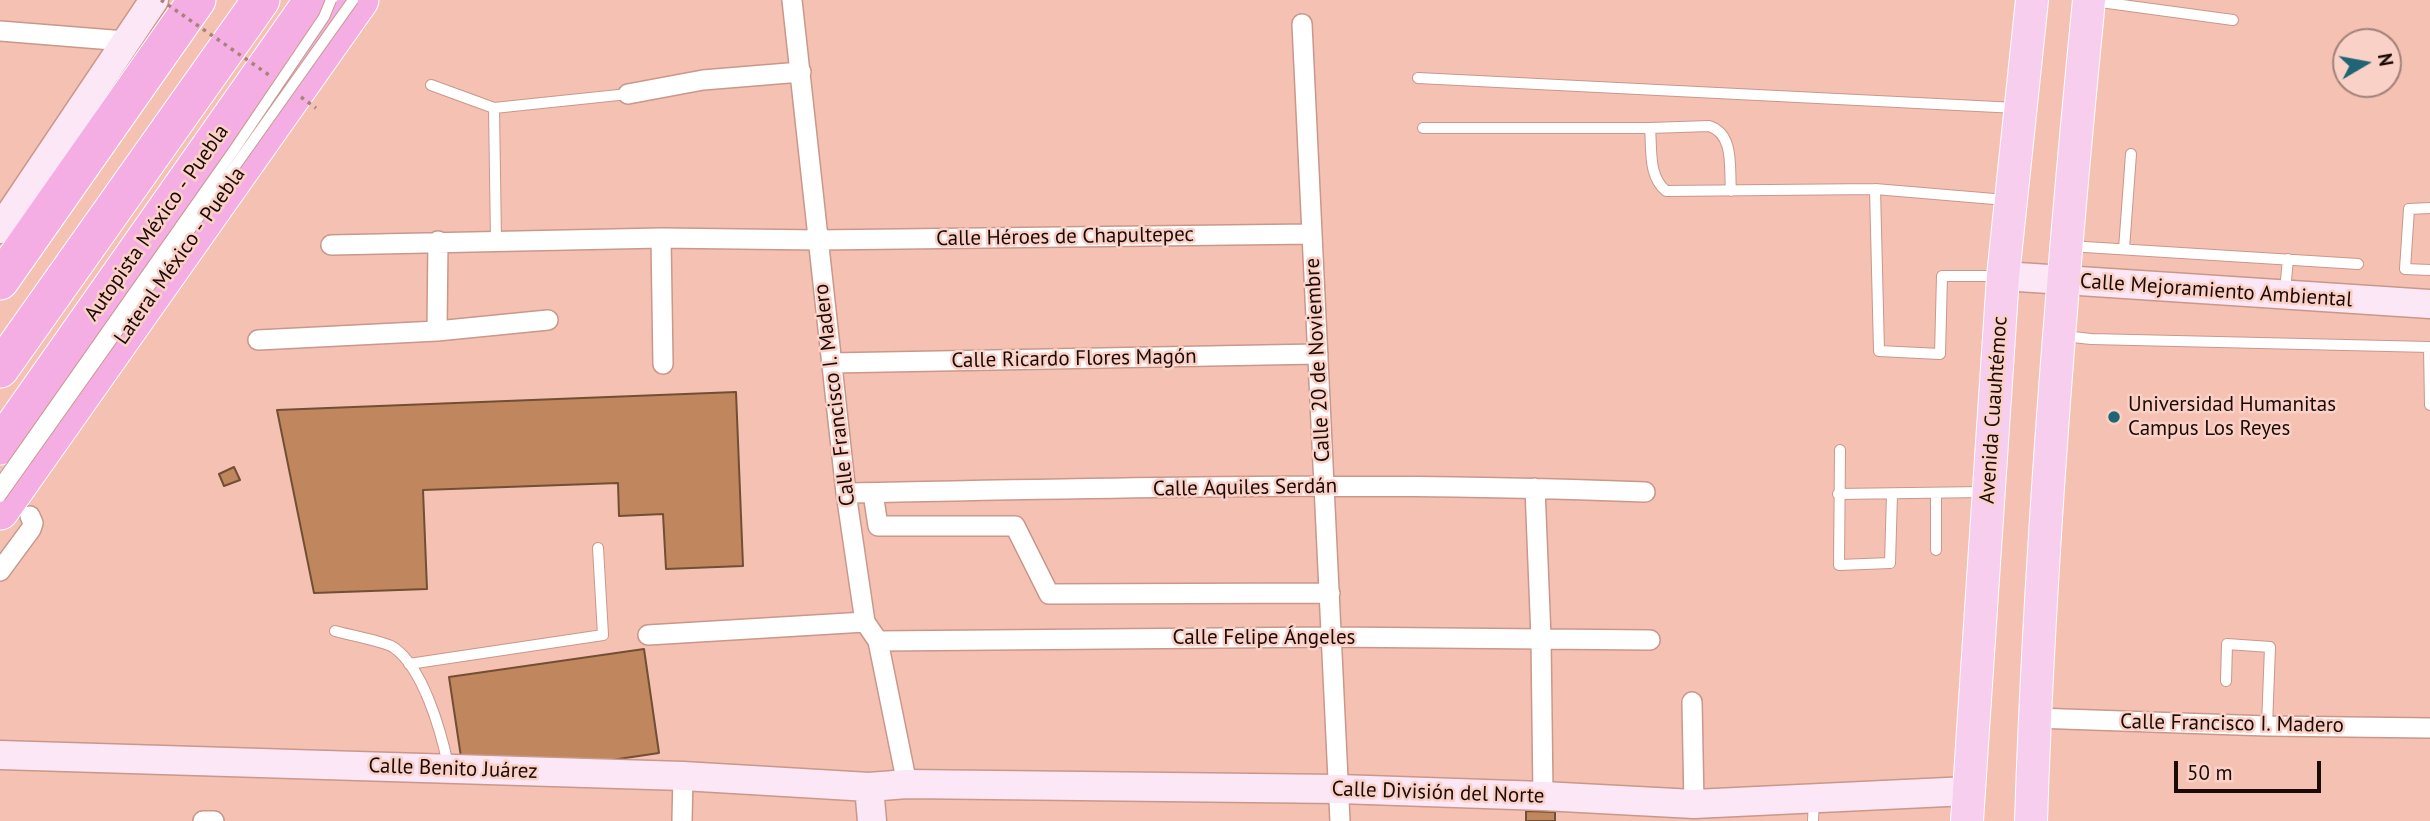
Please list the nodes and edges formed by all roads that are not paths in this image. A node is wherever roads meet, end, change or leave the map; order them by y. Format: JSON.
{"nodes":[{"id":1,"x":154,"y":0,"type":"edge"},
{"id":2,"x":197,"y":0,"type":"edge"},
{"id":3,"x":261,"y":0,"type":"edge"},
{"id":4,"x":313,"y":0,"type":"edge"},
{"id":5,"x":331,"y":0,"type":"edge"},
{"id":6,"x":353,"y":0,"type":"edge"},
{"id":7,"x":360,"y":0,"type":"edge"},
{"id":8,"x":792,"y":0,"type":"edge"},
{"id":9,"x":2032,"y":0,"type":"edge"},
{"id":10,"x":2089,"y":0,"type":"edge"},
{"id":11,"x":2233,"y":20,"type":"dead end"},
{"id":12,"x":1302,"y":24,"type":"dead end"},
{"id":13,"x":0,"y":31,"type":"edge"},
{"id":14,"x":125,"y":41,"type":"junction"},
{"id":15,"x":801,"y":72,"type":"junction"},
{"id":16,"x":1418,"y":78,"type":"dead end"},
{"id":17,"x":430,"y":85,"type":"dead end"},
{"id":18,"x":628,"y":94,"type":"joint"},
{"id":19,"x":494,"y":108,"type":"junction"},
{"id":20,"x":2021,"y":108,"type":"junction"},
{"id":21,"x":1423,"y":128,"type":"dead end"},
{"id":22,"x":1650,"y":128,"type":"junction"},
{"id":23,"x":2131,"y":154,"type":"dead end"},
{"id":24,"x":1875,"y":189,"type":"junction"},
{"id":25,"x":1731,"y":191,"type":"junction"},
{"id":26,"x":2011,"y":201,"type":"junction"},
{"id":27,"x":2430,"y":208,"type":"edge"},
{"id":28,"x":0,"y":229,"type":"edge"},
{"id":29,"x":1312,"y":234,"type":"junction"},
{"id":30,"x":661,"y":238,"type":"junction"},
{"id":31,"x":496,"y":240,"type":"junction"},
{"id":32,"x":818,"y":240,"type":"junction"},
{"id":33,"x":438,"y":241,"type":"junction"},
{"id":34,"x":331,"y":245,"type":"dead end"},
{"id":35,"x":2065,"y":246,"type":"junction"},
{"id":36,"x":2124,"y":249,"type":"junction"},
{"id":37,"x":2288,"y":259,"type":"junction"},
{"id":38,"x":2358,"y":264,"type":"dead end"},
{"id":39,"x":2430,"y":270,"type":"edge"},
{"id":40,"x":2003,"y":276,"type":"junction"},
{"id":41,"x":0,"y":281,"type":"edge"},
{"id":42,"x":2063,"y":281,"type":"junction"},
{"id":43,"x":2284,"y":295,"type":"junction"},
{"id":44,"x":2430,"y":304,"type":"edge"},
{"id":45,"x":548,"y":320,"type":"dead end"},
{"id":46,"x":437,"y":331,"type":"junction"},
{"id":47,"x":2060,"y":336,"type":"junction"},
{"id":48,"x":258,"y":340,"type":"dead end"},
{"id":49,"x":2429,"y":347,"type":"edge"},
{"id":50,"x":1318,"y":354,"type":"junction"},
{"id":51,"x":831,"y":363,"type":"junction"},
{"id":52,"x":663,"y":364,"type":"dead end"},
{"id":53,"x":0,"y":369,"type":"edge"},
{"id":54,"x":2430,"y":405,"type":"edge"},
{"id":55,"x":0,"y":446,"type":"edge"},
{"id":56,"x":1840,"y":450,"type":"dead end"},
{"id":57,"x":0,"y":483,"type":"edge"},
{"id":58,"x":1324,"y":486,"type":"junction"},
{"id":59,"x":1535,"y":488,"type":"junction"},
{"id":60,"x":873,"y":492,"type":"junction"},
{"id":61,"x":1645,"y":492,"type":"dead end"},
{"id":62,"x":1988,"y":492,"type":"junction"},
{"id":63,"x":846,"y":493,"type":"junction"},
{"id":64,"x":1936,"y":493,"type":"junction"},
{"id":65,"x":1838,"y":494,"type":"junction"},
{"id":66,"x":1892,"y":494,"type":"junction"},
{"id":67,"x":0,"y":497,"type":"edge"},
{"id":68,"x":15,"y":514,"type":"edge"},
{"id":69,"x":598,"y":548,"type":"dead end"},
{"id":70,"x":1936,"y":550,"type":"dead end"},
{"id":71,"x":0,"y":571,"type":"edge"},
{"id":72,"x":1329,"y":593,"type":"junction"},
{"id":73,"x":864,"y":622,"type":"junction"},
{"id":74,"x":335,"y":631,"type":"dead end"},
{"id":75,"x":648,"y":635,"type":"dead end"},
{"id":76,"x":1332,"y":637,"type":"junction"},
{"id":77,"x":1541,"y":638,"type":"junction"},
{"id":78,"x":1650,"y":640,"type":"dead end"},
{"id":79,"x":878,"y":641,"type":"junction"},
{"id":80,"x":409,"y":664,"type":"junction"},
{"id":81,"x":2226,"y":681,"type":"dead end"},
{"id":82,"x":1692,"y":702,"type":"dead end"},
{"id":83,"x":2035,"y":718,"type":"junction"},
{"id":84,"x":2267,"y":726,"type":"junction"},
{"id":85,"x":2430,"y":728,"type":"edge"},
{"id":86,"x":0,"y":755,"type":"edge"},
{"id":87,"x":449,"y":769,"type":"junction"},
{"id":88,"x":683,"y":776,"type":"junction"},
{"id":89,"x":907,"y":784,"type":"junction"},
{"id":90,"x":869,"y":787,"type":"junction"},
{"id":91,"x":1339,"y":789,"type":"junction"},
{"id":92,"x":1543,"y":796,"type":"junction"},
{"id":93,"x":1694,"y":804,"type":"junction"},
{"id":94,"x":1967,"y":806,"type":"edge"},
{"id":95,"x":1813,"y":810,"type":"edge"},
{"id":96,"x":203,"y":821,"type":"edge"},
{"id":97,"x":214,"y":821,"type":"edge"},
{"id":98,"x":682,"y":821,"type":"edge"},
{"id":99,"x":872,"y":821,"type":"edge"},
{"id":100,"x":1340,"y":821,"type":"edge"},
{"id":101,"x":2031,"y":821,"type":"edge"}],
"edges":[{"from":1,"to":14,"type":"main road"},
{"from":2,"to":41,"type":"highway"},
{"from":3,"to":53,"type":"highway","name":"Autopista México - Puebla"},
{"from":4,"to":55,"type":"highway","name":"Autopista México - Puebla"},
{"from":5,"to":57,"type":"lane","bridge":true},
{"from":6,"to":67,"type":"lane","bridge":true},
{"from":7,"to":68,"type":"highway","name":"Lateral México - Puebla"},
{"from":8,"to":15,"type":"street","name":"Calle Francisco I. Madero"},
{"from":9,"to":20,"type":"main road","name":"Avenida Cuauhtémoc"},
{"from":10,"to":11,"type":"lane"},
{"from":10,"to":35,"type":"main road"},
{"from":12,"to":29,"type":"street","name":"Calle 20 de Noviembre"},
{"from":13,"to":14,"type":"street"},
{"from":14,"to":28,"type":"main road"},
{"from":15,"to":18,"type":"street"},
{"from":15,"to":32,"type":"street","name":"Calle Francisco I. Madero"},
{"from":16,"to":20,"type":"lane"},
{"from":17,"to":19,"type":"lane"},
{"from":18,"to":19,"type":"lane"},
{"from":19,"to":31,"type":"lane"},
{"from":20,"to":26,"type":"main road","name":"Avenida Cuauhtémoc"},
{"from":21,"to":22,"type":"lane"},
{"from":22,"to":25,"type":"lane"},
{"from":22,"to":25,"type":"lane"},
{"from":23,"to":36,"type":"lane"},
{"from":24,"to":25,"type":"lane"},
{"from":24,"to":26,"type":"lane"},
{"from":24,"to":40,"type":"lane"},
{"from":26,"to":40,"type":"main road","name":"Avenida Cuauhtémoc"},
{"from":27,"to":39,"type":"lane"},
{"from":29,"to":32,"type":"street","name":"Calle Héroes de Chapultepec"},
{"from":29,"to":50,"type":"street","name":"Calle 20 de Noviembre"},
{"from":30,"to":31,"type":"street","name":"Calle Héroes de Chapultepec"},
{"from":30,"to":32,"type":"street","name":"Calle Héroes de Chapultepec"},
{"from":30,"to":52,"type":"street"},
{"from":31,"to":33,"type":"street","name":"Calle Héroes de Chapultepec"},
{"from":32,"to":51,"type":"street","name":"Calle Francisco I. Madero"},
{"from":33,"to":34,"type":"street","name":"Calle Héroes de Chapultepec"},
{"from":33,"to":46,"type":"street"},
{"from":35,"to":36,"type":"lane"},
{"from":35,"to":42,"type":"main road"},
{"from":36,"to":37,"type":"lane"},
{"from":37,"to":38,"type":"lane"},
{"from":37,"to":43,"type":"lane"},
{"from":40,"to":42,"type":"main road","name":"Calle Mejoramiento Ambiental"},
{"from":40,"to":62,"type":"main road","name":"Avenida Cuauhtémoc"},
{"from":42,"to":43,"type":"main road","name":"Calle Mejoramiento Ambiental"},
{"from":42,"to":47,"type":"main road"},
{"from":43,"to":44,"type":"main road","name":"Calle Mejoramiento Ambiental"},
{"from":45,"to":46,"type":"street"},
{"from":46,"to":48,"type":"street"},
{"from":47,"to":49,"type":"lane"},
{"from":47,"to":83,"type":"main road"},
{"from":49,"to":54,"type":"lane"},
{"from":50,"to":51,"type":"street","name":"Calle Ricardo Flores Magón"},
{"from":50,"to":58,"type":"street","name":"Calle 20 de Noviembre"},
{"from":51,"to":63,"type":"street","name":"Calle Francisco I. Madero"},
{"from":56,"to":65,"type":"lane"},
{"from":58,"to":59,"type":"street","name":"Calle Aquiles Serdán"},
{"from":58,"to":60,"type":"street","name":"Calle Aquiles Serdán"},
{"from":58,"to":72,"type":"street","name":"Calle 20 de Noviembre"},
{"from":59,"to":61,"type":"street","name":"Calle Aquiles Serdán"},
{"from":59,"to":77,"type":"street"},
{"from":60,"to":63,"type":"street","name":"Calle Aquiles Serdán"},
{"from":60,"to":72,"type":"street"},
{"from":62,"to":64,"type":"lane"},
{"from":62,"to":94,"type":"main road","name":"Avenida Cuauhtémoc"},
{"from":63,"to":73,"type":"street","name":"Calle Francisco I. Madero"},
{"from":64,"to":66,"type":"lane"},
{"from":64,"to":70,"type":"lane"},
{"from":65,"to":66,"type":"lane"},
{"from":65,"to":66,"type":"lane"},
{"from":68,"to":71,"type":"street"},
{"from":69,"to":80,"type":"lane"},
{"from":72,"to":76,"type":"street","name":"Calle 20 de Noviembre"},
{"from":73,"to":75,"type":"street"},
{"from":73,"to":79,"type":"street","name":"Calle Francisco I. Madero"},
{"from":74,"to":80,"type":"lane"},
{"from":76,"to":77,"type":"street","name":"Calle Felipe Ángeles"},
{"from":76,"to":79,"type":"street","name":"Calle Felipe Ángeles"},
{"from":76,"to":91,"type":"street","name":"Calle 20 de Noviembre"},
{"from":77,"to":78,"type":"street","name":"Calle Felipe Ángeles"},
{"from":77,"to":92,"type":"street"},
{"from":79,"to":89,"type":"street","name":"Calle Francisco I. Madero"},
{"from":80,"to":87,"type":"lane"},
{"from":81,"to":84,"type":"lane"},
{"from":82,"to":93,"type":"street"},
{"from":83,"to":84,"type":"street","name":"Calle Francisco I. Madero"},
{"from":83,"to":101,"type":"main road"},
{"from":84,"to":85,"type":"street","name":"Calle Francisco I. Madero"},
{"from":86,"to":87,"type":"main road","name":"Calle Benito Juárez"},
{"from":87,"to":88,"type":"main road","name":"Calle Benito Juárez"},
{"from":88,"to":90,"type":"main road","name":"Calle Benito Juárez"},
{"from":88,"to":98,"type":"street"},
{"from":89,"to":90,"type":"main road","name":"Calle Benito Juárez"},
{"from":89,"to":91,"type":"main road","name":"Calle División del Norte"},
{"from":90,"to":99,"type":"main road"},
{"from":91,"to":92,"type":"main road","name":"Calle División del Norte"},
{"from":91,"to":100,"type":"street","name":"Calle 20 de Noviembre"},
{"from":92,"to":93,"type":"main road","name":"Calle División del Norte"},
{"from":93,"to":95,"type":"main road","name":"Calle División del Norte"},
{"from":94,"to":95,"type":"main road","name":"Calle División del Norte"},
{"from":96,"to":97,"type":"street"}]}
